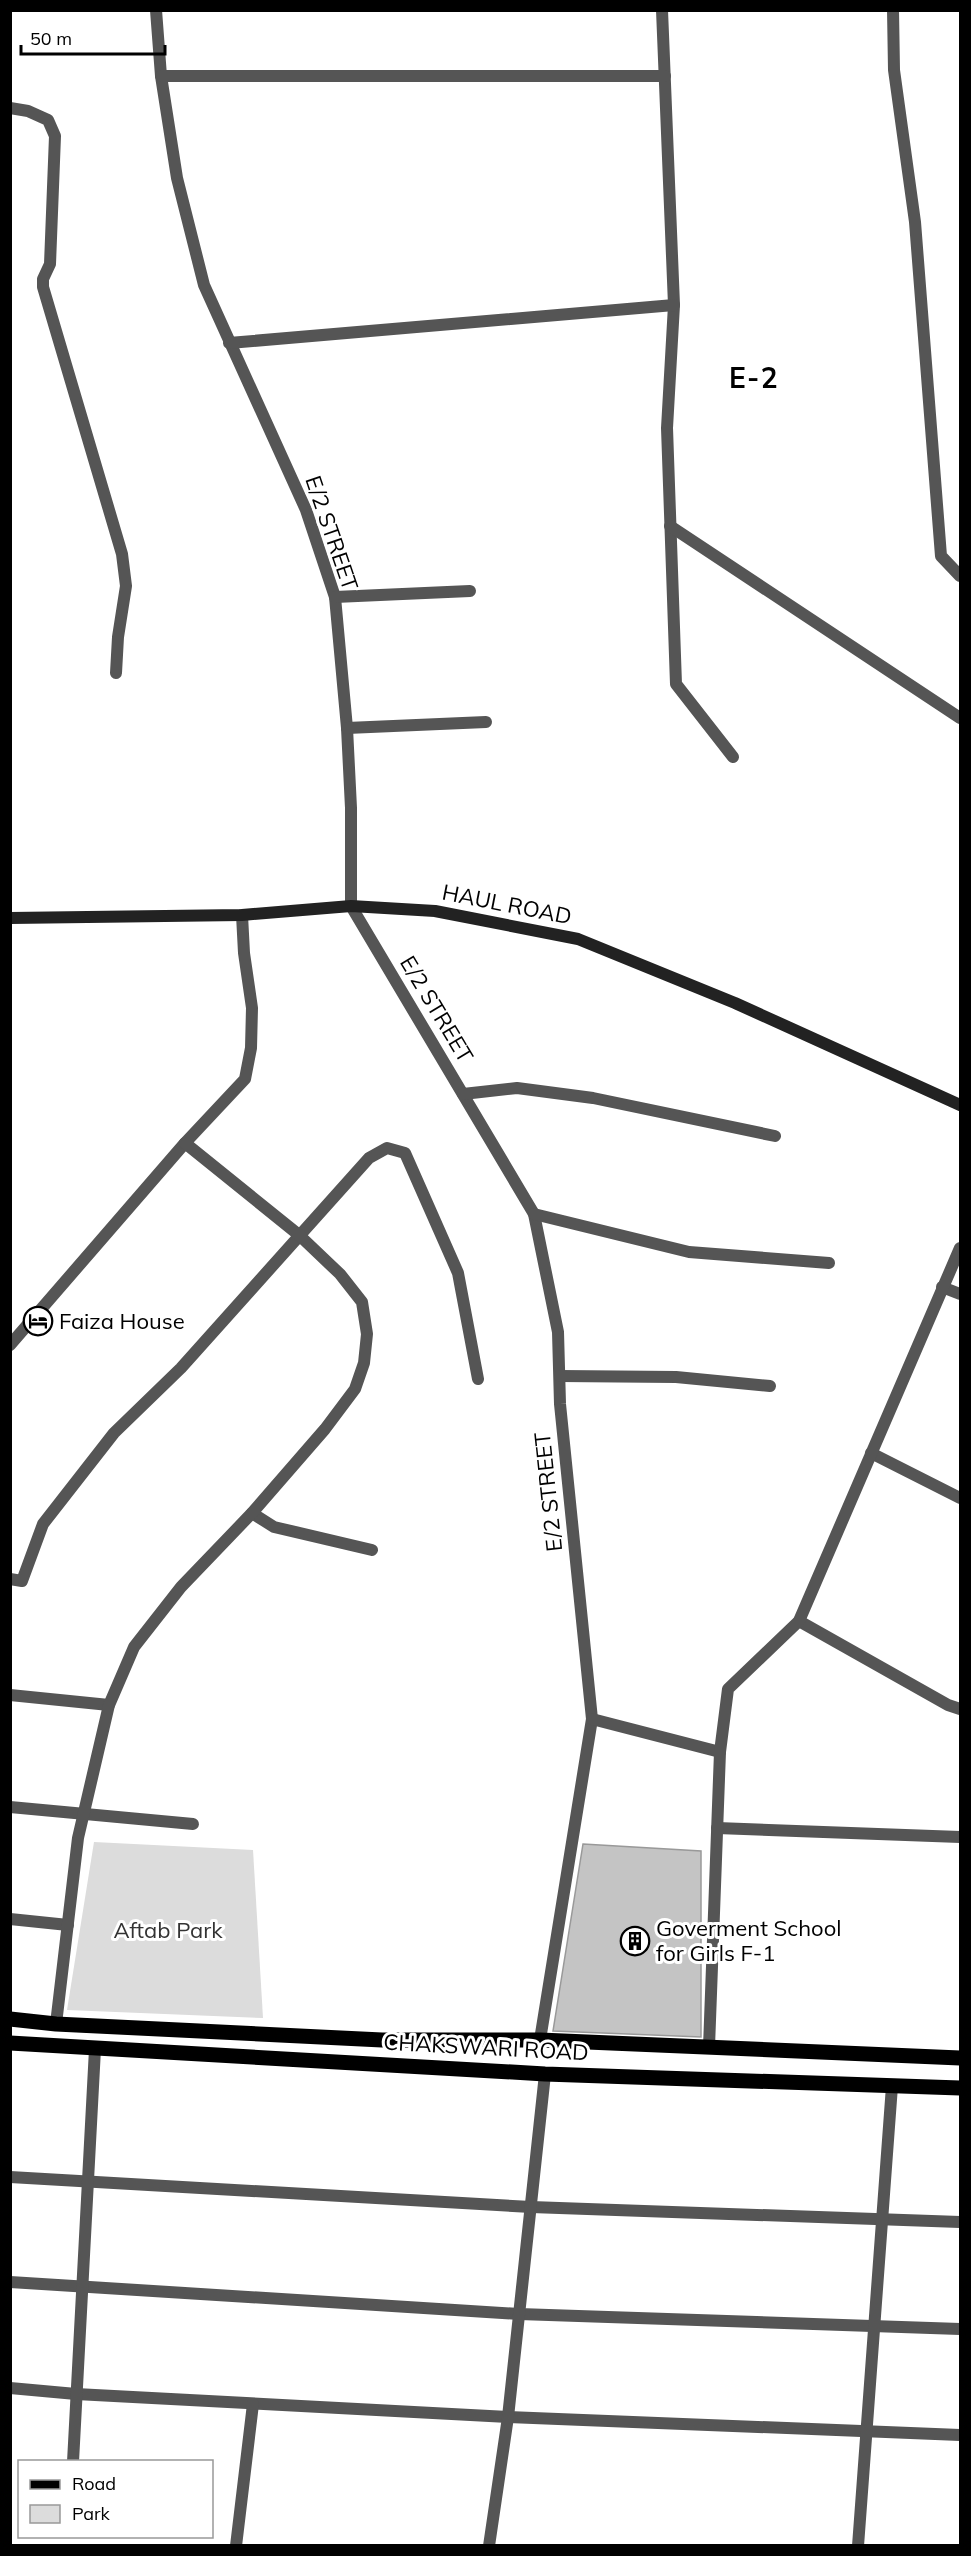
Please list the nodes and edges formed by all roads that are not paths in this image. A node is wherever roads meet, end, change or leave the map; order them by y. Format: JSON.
{"nodes":[{"id":1,"x":156,"y":10,"type":"edge"},
{"id":2,"x":662,"y":10,"type":"edge"},
{"id":3,"x":893,"y":10,"type":"edge"},
{"id":4,"x":161,"y":76,"type":"junction"},
{"id":5,"x":664,"y":76,"type":"junction"},
{"id":6,"x":10,"y":108,"type":"edge"},
{"id":7,"x":674,"y":305,"type":"junction"},
{"id":8,"x":229,"y":343,"type":"junction"},
{"id":9,"x":670,"y":526,"type":"junction"},
{"id":10,"x":960,"y":576,"type":"edge"},
{"id":11,"x":470,"y":591,"type":"dead end"},
{"id":12,"x":335,"y":597,"type":"junction"},
{"id":13,"x":116,"y":673,"type":"dead end"},
{"id":14,"x":960,"y":718,"type":"edge"},
{"id":15,"x":486,"y":722,"type":"dead end"},
{"id":16,"x":347,"y":728,"type":"junction"},
{"id":17,"x":733,"y":757,"type":"dead end"},
{"id":18,"x":351,"y":906,"type":"junction"},
{"id":19,"x":242,"y":915,"type":"junction"},
{"id":20,"x":10,"y":918,"type":"edge"},
{"id":21,"x":463,"y":1094,"type":"junction"},
{"id":22,"x":960,"y":1106,"type":"edge"},
{"id":23,"x":775,"y":1136,"type":"dead end"},
{"id":24,"x":185,"y":1143,"type":"junction"},
{"id":25,"x":534,"y":1214,"type":"junction"},
{"id":26,"x":299,"y":1235,"type":"junction"},
{"id":27,"x":960,"y":1248,"type":"edge"},
{"id":28,"x":829,"y":1263,"type":"dead end"},
{"id":29,"x":942,"y":1287,"type":"junction"},
{"id":30,"x":960,"y":1294,"type":"edge"},
{"id":31,"x":10,"y":1345,"type":"edge"},
{"id":32,"x":560,"y":1376,"type":"junction"},
{"id":33,"x":478,"y":1379,"type":"dead end"},
{"id":34,"x":770,"y":1386,"type":"dead end"},
{"id":35,"x":871,"y":1453,"type":"junction"},
{"id":36,"x":960,"y":1498,"type":"edge"},
{"id":37,"x":252,"y":1513,"type":"junction"},
{"id":38,"x":372,"y":1550,"type":"dead end"},
{"id":39,"x":10,"y":1579,"type":"edge"},
{"id":40,"x":799,"y":1621,"type":"junction"},
{"id":41,"x":10,"y":1695,"type":"edge"},
{"id":42,"x":109,"y":1706,"type":"junction"},
{"id":43,"x":960,"y":1709,"type":"edge"},
{"id":44,"x":592,"y":1719,"type":"junction"},
{"id":45,"x":720,"y":1752,"type":"junction"},
{"id":46,"x":10,"y":1807,"type":"edge"},
{"id":47,"x":84,"y":1815,"type":"junction"},
{"id":48,"x":193,"y":1824,"type":"dead end"},
{"id":49,"x":717,"y":1828,"type":"junction"},
{"id":50,"x":960,"y":1837,"type":"edge"},
{"id":51,"x":10,"y":1919,"type":"edge"},
{"id":52,"x":68,"y":1925,"type":"junction"},
{"id":53,"x":10,"y":2019,"type":"edge"},
{"id":54,"x":56,"y":2024,"type":"junction"},
{"id":55,"x":540,"y":2040,"type":"junction"},
{"id":56,"x":10,"y":2043,"type":"edge"},
{"id":57,"x":709,"y":2047,"type":"junction"},
{"id":58,"x":95,"y":2049,"type":"junction"},
{"id":59,"x":960,"y":2058,"type":"edge"},
{"id":60,"x":545,"y":2074,"type":"junction"},
{"id":61,"x":892,"y":2086,"type":"junction"},
{"id":62,"x":960,"y":2088,"type":"edge"},
{"id":63,"x":10,"y":2177,"type":"edge"},
{"id":64,"x":87,"y":2182,"type":"junction"},
{"id":65,"x":531,"y":2207,"type":"junction"},
{"id":66,"x":883,"y":2219,"type":"junction"},
{"id":67,"x":960,"y":2222,"type":"edge"},
{"id":68,"x":10,"y":2282,"type":"edge"},
{"id":69,"x":82,"y":2287,"type":"junction"},
{"id":70,"x":519,"y":2313,"type":"junction"},
{"id":71,"x":875,"y":2326,"type":"junction"},
{"id":72,"x":960,"y":2329,"type":"edge"},
{"id":73,"x":10,"y":2388,"type":"edge"},
{"id":74,"x":76,"y":2394,"type":"junction"},
{"id":75,"x":253,"y":2404,"type":"junction"},
{"id":76,"x":508,"y":2417,"type":"junction"},
{"id":77,"x":867,"y":2432,"type":"junction"},
{"id":78,"x":960,"y":2435,"type":"edge"},
{"id":79,"x":73,"y":2460,"type":"edge"},
{"id":80,"x":236,"y":2546,"type":"edge"},
{"id":81,"x":489,"y":2546,"type":"edge"},
{"id":82,"x":858,"y":2546,"type":"edge"}],
"edges":[{"from":1,"to":4,"type":"street","name":"E/2 STREET"},
{"from":2,"to":5,"type":"street"},
{"from":3,"to":10,"type":"street"},
{"from":4,"to":5,"type":"street"},
{"from":4,"to":8,"type":"street","name":"E/2 STREET"},
{"from":5,"to":7,"type":"street"},
{"from":6,"to":13,"type":"street"},
{"from":7,"to":8,"type":"street"},
{"from":7,"to":9,"type":"street"},
{"from":8,"to":12,"type":"street","name":"E/2 STREET"},
{"from":9,"to":14,"type":"street"},
{"from":9,"to":17,"type":"street"},
{"from":11,"to":12,"type":"street"},
{"from":12,"to":16,"type":"street","name":"E/2 STREET"},
{"from":15,"to":16,"type":"street"},
{"from":16,"to":18,"type":"street","name":"E/2 STREET"},
{"from":18,"to":19,"type":"main road","name":"HAUL ROAD"},
{"from":18,"to":21,"type":"street","name":"E/2 STREET"},
{"from":18,"to":22,"type":"main road","name":"HAUL ROAD"},
{"from":19,"to":20,"type":"main road","name":"HAUL ROAD"},
{"from":19,"to":24,"type":"street"},
{"from":21,"to":23,"type":"street"},
{"from":21,"to":25,"type":"street","name":"E/2 STREET"},
{"from":24,"to":26,"type":"street"},
{"from":24,"to":31,"type":"street"},
{"from":25,"to":28,"type":"street"},
{"from":25,"to":32,"type":"street","name":"E/2 STREET"},
{"from":26,"to":33,"type":"street"},
{"from":26,"to":37,"type":"street"},
{"from":26,"to":39,"type":"street"},
{"from":27,"to":29,"type":"street"},
{"from":29,"to":30,"type":"street"},
{"from":29,"to":35,"type":"street"},
{"from":32,"to":34,"type":"street"},
{"from":32,"to":44,"type":"street","name":"E/2 STREET"},
{"from":35,"to":36,"type":"street"},
{"from":35,"to":40,"type":"street"},
{"from":37,"to":38,"type":"street"},
{"from":37,"to":42,"type":"street"},
{"from":40,"to":43,"type":"street"},
{"from":40,"to":45,"type":"street"},
{"from":41,"to":42,"type":"street"},
{"from":42,"to":47,"type":"street"},
{"from":44,"to":45,"type":"street"},
{"from":44,"to":55,"type":"street","name":"E/2 STREET"},
{"from":45,"to":49,"type":"street"},
{"from":46,"to":47,"type":"street"},
{"from":47,"to":48,"type":"street"},
{"from":47,"to":52,"type":"street"},
{"from":49,"to":50,"type":"street"},
{"from":49,"to":57,"type":"street"},
{"from":51,"to":52,"type":"street"},
{"from":52,"to":54,"type":"street"},
{"from":53,"to":54,"type":"main road","name":"CHAKSWARI ROAD"},
{"from":54,"to":55,"type":"main road","name":"CHAKSWARI ROAD"},
{"from":55,"to":57,"type":"main road","name":"CHAKSWARI ROAD"},
{"from":56,"to":58,"type":"main road","name":"CHAKSWARI ROAD"},
{"from":57,"to":59,"type":"main road","name":"CHAKSWARI ROAD"},
{"from":58,"to":60,"type":"main road","name":"CHAKSWARI ROAD"},
{"from":58,"to":64,"type":"street"},
{"from":60,"to":61,"type":"main road","name":"CHAKSWARI ROAD"},
{"from":60,"to":65,"type":"street"},
{"from":61,"to":62,"type":"main road","name":"CHAKSWARI ROAD"},
{"from":61,"to":66,"type":"street"},
{"from":63,"to":64,"type":"street"},
{"from":64,"to":65,"type":"street"},
{"from":64,"to":69,"type":"street"},
{"from":65,"to":66,"type":"street"},
{"from":65,"to":70,"type":"street"},
{"from":66,"to":67,"type":"street"},
{"from":66,"to":71,"type":"street"},
{"from":68,"to":69,"type":"street"},
{"from":69,"to":70,"type":"street"},
{"from":69,"to":74,"type":"street"},
{"from":70,"to":71,"type":"street"},
{"from":70,"to":76,"type":"street"},
{"from":71,"to":72,"type":"street"},
{"from":71,"to":77,"type":"street"},
{"from":73,"to":74,"type":"street"},
{"from":74,"to":75,"type":"street"},
{"from":74,"to":79,"type":"street"},
{"from":75,"to":76,"type":"street"},
{"from":75,"to":80,"type":"street"},
{"from":76,"to":77,"type":"street"},
{"from":76,"to":81,"type":"street"},
{"from":77,"to":78,"type":"street"},
{"from":77,"to":82,"type":"street"}]}
